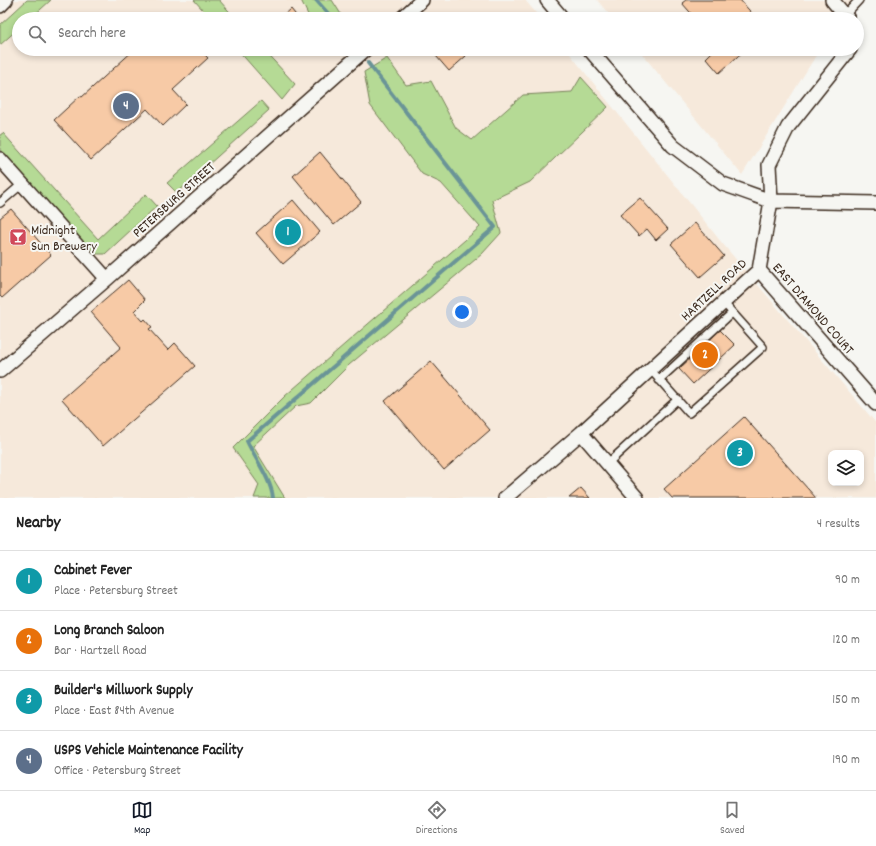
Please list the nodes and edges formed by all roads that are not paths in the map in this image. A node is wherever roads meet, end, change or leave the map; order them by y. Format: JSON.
{"nodes":[{"id":1,"x":6,"y":0,"type":"edge"},
{"id":2,"x":422,"y":0,"type":"edge"},
{"id":3,"x":547,"y":0,"type":"edge"},
{"id":4,"x":832,"y":0,"type":"edge"},
{"id":5,"x":859,"y":0,"type":"edge"},
{"id":6,"x":0,"y":6,"type":"edge"},
{"id":7,"x":409,"y":12,"type":"edge"},
{"id":8,"x":557,"y":12,"type":"edge"},
{"id":9,"x":842,"y":12,"type":"edge"},
{"id":10,"x":850,"y":12,"type":"edge"},
{"id":11,"x":358,"y":56,"type":"edge"},
{"id":12,"x":595,"y":56,"type":"edge"},
{"id":13,"x":844,"y":56,"type":"edge"},
{"id":14,"x":0,"y":158,"type":"edge"},
{"id":15,"x":22,"y":184,"type":"junction"},
{"id":16,"x":771,"y":201,"type":"junction"},
{"id":17,"x":0,"y":203,"type":"edge"},
{"id":18,"x":876,"y":203,"type":"edge"},
{"id":19,"x":759,"y":270,"type":"junction"},
{"id":20,"x":108,"y":279,"type":"junction"},
{"id":21,"x":723,"y":302,"type":"junction"},
{"id":22,"x":732,"y":313,"type":"junction"},
{"id":23,"x":650,"y":369,"type":"junction"},
{"id":24,"x":0,"y":371,"type":"edge"},
{"id":25,"x":659,"y":380,"type":"junction"},
{"id":26,"x":678,"y":399,"type":"junction"},
{"id":27,"x":876,"y":404,"type":"edge"},
{"id":28,"x":581,"y":433,"type":"junction"},
{"id":29,"x":608,"y":463,"type":"junction"},
{"id":30,"x":505,"y":498,"type":"edge"},
{"id":31,"x":637,"y":498,"type":"edge"}],
"edges":[{"from":1,"to":6,"type":"street"},
{"from":2,"to":7,"type":"street"},
{"from":3,"to":8,"type":"street"},
{"from":4,"to":9,"type":"street"},
{"from":5,"to":10,"type":"lane"},
{"from":11,"to":20,"type":"street","name":"PETERSBURG STREET"},
{"from":12,"to":16,"type":"street"},
{"from":13,"to":16,"type":"street","name":"HARTZELL ROAD"},
{"from":14,"to":15,"type":"street"},
{"from":15,"to":17,"type":"lane"},
{"from":15,"to":20,"type":"street"},
{"from":16,"to":18,"type":"street"},
{"from":16,"to":19,"type":"street","name":"HARTZELL ROAD"},
{"from":19,"to":21,"type":"street","name":"HARTZELL ROAD"},
{"from":19,"to":27,"type":"street","name":"EAST DIAMOND COURT"},
{"from":20,"to":24,"type":"street","name":"PETERSBURG STREET"},
{"from":21,"to":22,"type":"lane"},
{"from":21,"to":23,"type":"street","name":"HARTZELL ROAD"},
{"from":22,"to":25,"type":"lane"},
{"from":22,"to":26,"type":"lane"},
{"from":23,"to":25,"type":"lane"},
{"from":23,"to":28,"type":"street","name":"HARTZELL ROAD"},
{"from":25,"to":26,"type":"lane"},
{"from":26,"to":29,"type":"lane"},
{"from":28,"to":29,"type":"street"},
{"from":28,"to":30,"type":"street","name":"HARTZELL ROAD"},
{"from":29,"to":31,"type":"street"}]}
